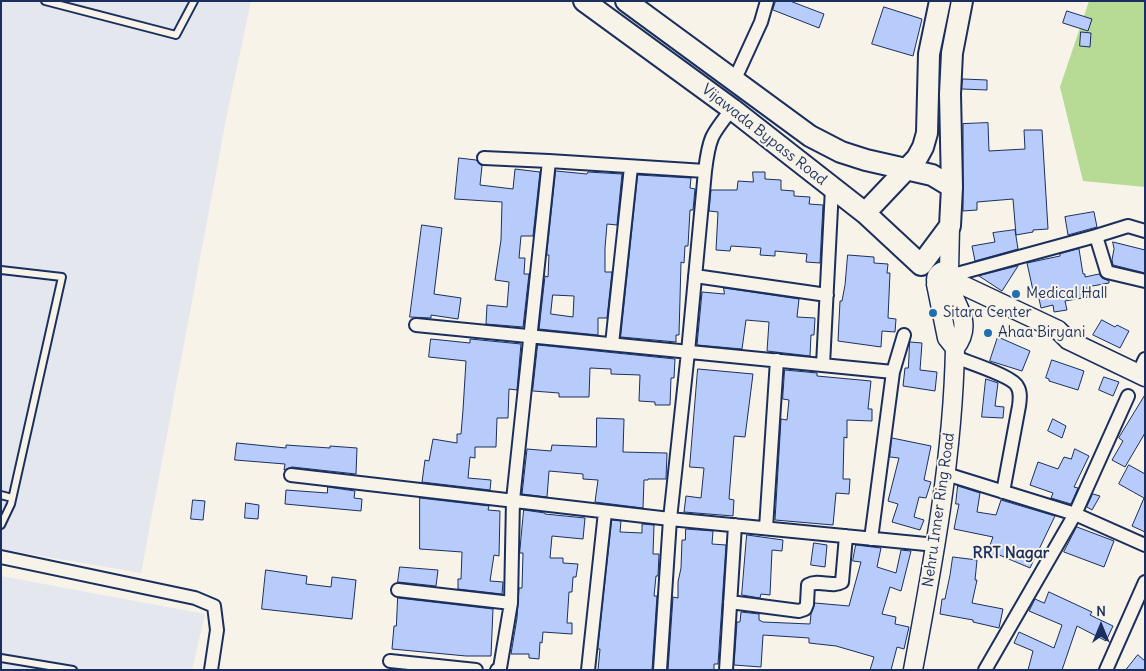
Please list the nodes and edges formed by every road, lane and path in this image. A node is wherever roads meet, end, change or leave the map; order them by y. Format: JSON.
{"nodes":[{"id":1,"x":45,"y":1,"type":"edge"},
{"id":2,"x":194,"y":1,"type":"edge"},
{"id":3,"x":584,"y":1,"type":"edge"},
{"id":4,"x":626,"y":1,"type":"edge"},
{"id":5,"x":767,"y":1,"type":"edge"},
{"id":6,"x":940,"y":1,"type":"edge"},
{"id":7,"x":962,"y":1,"type":"edge"},
{"id":8,"x":734,"y":80,"type":"junction"},
{"id":9,"x":732,"y":109,"type":"junction"},
{"id":10,"x":484,"y":158,"type":"dead end"},
{"id":11,"x":549,"y":161,"type":"junction"},
{"id":12,"x":631,"y":167,"type":"junction"},
{"id":13,"x":905,"y":170,"type":"junction"},
{"id":14,"x":704,"y":171,"type":"junction"},
{"id":15,"x":952,"y":187,"type":"junction"},
{"id":16,"x":832,"y":188,"type":"junction"},
{"id":17,"x":865,"y":213,"type":"junction"},
{"id":18,"x":950,"y":226,"type":"junction"},
{"id":19,"x":1145,"y":232,"type":"edge"},
{"id":20,"x":1096,"y":236,"type":"junction"},
{"id":21,"x":921,"y":266,"type":"junction"},
{"id":22,"x":1,"y":270,"type":"edge"},
{"id":23,"x":695,"y":276,"type":"junction"},
{"id":24,"x":946,"y":280,"type":"junction"},
{"id":25,"x":1145,"y":281,"type":"edge"},
{"id":26,"x":827,"y":295,"type":"junction"},
{"id":27,"x":416,"y":325,"type":"dead end"},
{"id":28,"x":904,"y":335,"type":"dead end"},
{"id":29,"x":531,"y":336,"type":"junction"},
{"id":30,"x":612,"y":344,"type":"junction"},
{"id":31,"x":688,"y":352,"type":"junction"},
{"id":32,"x":955,"y":353,"type":"junction"},
{"id":33,"x":777,"y":360,"type":"junction"},
{"id":34,"x":823,"y":365,"type":"junction"},
{"id":35,"x":1142,"y":370,"type":"edge"},
{"id":36,"x":893,"y":372,"type":"junction"},
{"id":37,"x":1128,"y":396,"type":"dead end"},
{"id":38,"x":946,"y":474,"type":"junction"},
{"id":39,"x":291,"y":475,"type":"dead end"},
{"id":40,"x":1003,"y":492,"type":"junction"},
{"id":41,"x":1,"y":495,"type":"edge"},
{"id":42,"x":12,"y":498,"type":"junction"},
{"id":43,"x":513,"y":500,"type":"junction"},
{"id":44,"x":605,"y":512,"type":"junction"},
{"id":45,"x":1075,"y":514,"type":"junction"},
{"id":46,"x":670,"y":519,"type":"junction"},
{"id":47,"x":1,"y":525,"type":"edge"},
{"id":48,"x":735,"y":525,"type":"junction"},
{"id":49,"x":766,"y":528,"type":"junction"},
{"id":50,"x":846,"y":536,"type":"junction"},
{"id":51,"x":871,"y":539,"type":"junction"},
{"id":52,"x":936,"y":545,"type":"junction"},
{"id":53,"x":1145,"y":545,"type":"edge"},
{"id":54,"x":1,"y":557,"type":"edge"},
{"id":55,"x":1145,"y":582,"type":"edge"},
{"id":56,"x":398,"y":590,"type":"dead end"},
{"id":57,"x":730,"y":602,"type":"junction"},
{"id":58,"x":511,"y":603,"type":"junction"},
{"id":59,"x":1,"y":658,"type":"edge"},
{"id":60,"x":390,"y":661,"type":"dead end"},
{"id":61,"x":74,"y":670,"type":"edge"},
{"id":62,"x":211,"y":670,"type":"edge"},
{"id":63,"x":476,"y":670,"type":"edge"},
{"id":64,"x":497,"y":670,"type":"edge"},
{"id":65,"x":588,"y":670,"type":"edge"},
{"id":66,"x":660,"y":670,"type":"edge"},
{"id":67,"x":726,"y":670,"type":"edge"},
{"id":68,"x":913,"y":670,"type":"edge"},
{"id":69,"x":985,"y":670,"type":"edge"},
{"id":70,"x":1106,"y":670,"type":"edge"}],
"edges":[{"from":1,"to":2,"type":"lane"},
{"from":3,"to":9,"type":"main road","name":"Vijawada Bypass Road"},
{"from":4,"to":8,"type":"main road","name":"Vijawada Bypass Road"},
{"from":5,"to":8,"type":"street"},
{"from":6,"to":13,"type":"main road"},
{"from":7,"to":15,"type":"main road"},
{"from":8,"to":13,"type":"main road","name":"Vijawada Bypass Road"},
{"from":9,"to":14,"type":"street"},
{"from":9,"to":16,"type":"main road","name":"Vijawada Bypass Road"},
{"from":10,"to":11,"type":"street"},
{"from":11,"to":12,"type":"street"},
{"from":11,"to":29,"type":"street"},
{"from":12,"to":14,"type":"street"},
{"from":12,"to":30,"type":"street"},
{"from":13,"to":15,"type":"main road","name":"Vijawada Bypass Road"},
{"from":13,"to":17,"type":"main road"},
{"from":14,"to":23,"type":"street"},
{"from":15,"to":18,"type":"main road"},
{"from":16,"to":17,"type":"main road","name":"Vijawada Bypass Road"},
{"from":16,"to":26,"type":"street"},
{"from":17,"to":21,"type":"main road","name":"Vijawada Bypass Road"},
{"from":18,"to":21,"type":"main road"},
{"from":18,"to":24,"type":"street"},
{"from":19,"to":20,"type":"street"},
{"from":20,"to":24,"type":"street"},
{"from":20,"to":25,"type":"street"},
{"from":21,"to":24,"type":"street","name":"Vijawada Bypass Road"},
{"from":22,"to":42,"type":"lane"},
{"from":23,"to":26,"type":"street"},
{"from":23,"to":31,"type":"street"},
{"from":24,"to":32,"type":"street","name":"Nehru Inner Ring Road"},
{"from":24,"to":35,"type":"street","name":"Vijawada Bypass Road"},
{"from":26,"to":34,"type":"street"},
{"from":27,"to":29,"type":"street"},
{"from":28,"to":36,"type":"street"},
{"from":29,"to":30,"type":"street"},
{"from":29,"to":43,"type":"street"},
{"from":30,"to":31,"type":"street"},
{"from":31,"to":33,"type":"street"},
{"from":31,"to":46,"type":"street"},
{"from":32,"to":38,"type":"street","name":"Nehru Inner Ring Road"},
{"from":32,"to":40,"type":"street"},
{"from":33,"to":34,"type":"street"},
{"from":33,"to":49,"type":"street"},
{"from":34,"to":36,"type":"street"},
{"from":36,"to":51,"type":"street"},
{"from":37,"to":45,"type":"street"},
{"from":38,"to":40,"type":"street"},
{"from":38,"to":52,"type":"street","name":"Nehru Inner Ring Road"},
{"from":39,"to":43,"type":"street"},
{"from":40,"to":45,"type":"street"},
{"from":41,"to":42,"type":"lane"},
{"from":42,"to":47,"type":"lane"},
{"from":43,"to":44,"type":"street"},
{"from":43,"to":58,"type":"street"},
{"from":44,"to":46,"type":"street"},
{"from":44,"to":65,"type":"street"},
{"from":45,"to":53,"type":"street"},
{"from":45,"to":69,"type":"street"},
{"from":46,"to":48,"type":"street"},
{"from":46,"to":66,"type":"street"},
{"from":48,"to":49,"type":"street"},
{"from":48,"to":57,"type":"street"},
{"from":49,"to":50,"type":"street"},
{"from":50,"to":51,"type":"street"},
{"from":50,"to":57,"type":"street"},
{"from":51,"to":52,"type":"street"},
{"from":52,"to":68,"type":"street","name":"Nehru Inner Ring Road"},
{"from":54,"to":62,"type":"street"},
{"from":55,"to":70,"type":"street"},
{"from":56,"to":58,"type":"street"},
{"from":57,"to":67,"type":"street"},
{"from":58,"to":64,"type":"street"},
{"from":59,"to":61,"type":"lane"},
{"from":60,"to":63,"type":"street"}]}
